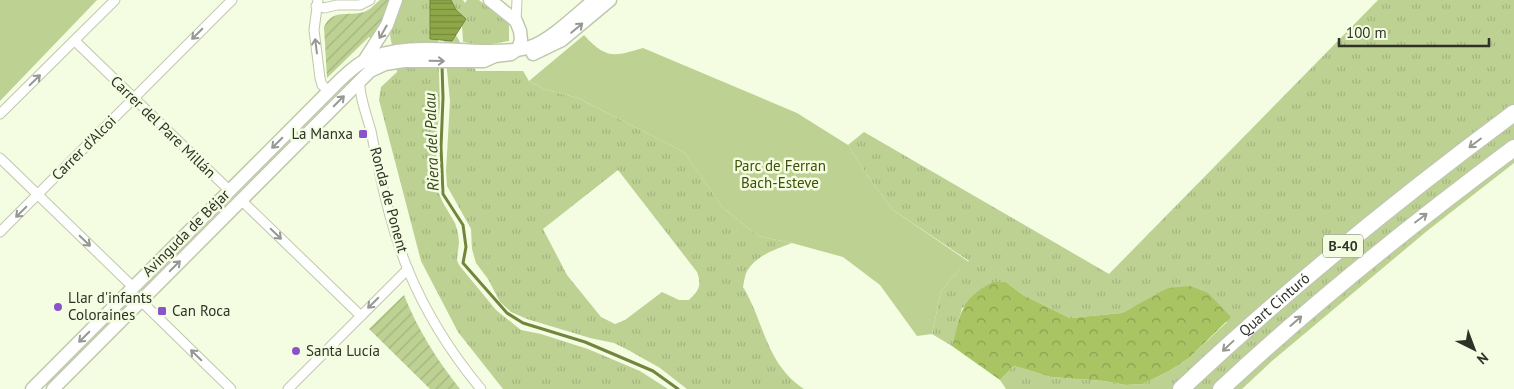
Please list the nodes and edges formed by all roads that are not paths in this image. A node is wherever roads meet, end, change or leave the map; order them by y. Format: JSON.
{"nodes":[{"id":1,"x":115,"y":0,"type":"edge"},
{"id":2,"x":232,"y":0,"type":"edge"},
{"id":3,"x":370,"y":0,"type":"edge"},
{"id":4,"x":396,"y":0,"type":"edge"},
{"id":5,"x":490,"y":0,"type":"edge"},
{"id":6,"x":517,"y":0,"type":"edge"},
{"id":7,"x":610,"y":0,"type":"edge"},
{"id":8,"x":591,"y":1,"type":"edge"},
{"id":9,"x":315,"y":2,"type":"edge"},
{"id":10,"x":519,"y":36,"type":"junction"},
{"id":11,"x":75,"y":41,"type":"junction"},
{"id":12,"x":405,"y":56,"type":"junction"},
{"id":13,"x":470,"y":56,"type":"junction"},
{"id":14,"x":484,"y":61,"type":"junction"},
{"id":15,"x":364,"y":62,"type":"junction"},
{"id":16,"x":359,"y":81,"type":"junction"},
{"id":17,"x":324,"y":92,"type":"junction"},
{"id":18,"x":133,"y":98,"type":"junction"},
{"id":19,"x":1514,"y":113,"type":"edge"},
{"id":20,"x":0,"y":114,"type":"edge"},
{"id":21,"x":1514,"y":148,"type":"edge"},
{"id":22,"x":291,"y":150,"type":"junction"},
{"id":23,"x":0,"y":158,"type":"edge"},
{"id":24,"x":229,"y":190,"type":"junction"},
{"id":25,"x":37,"y":196,"type":"junction"},
{"id":26,"x":240,"y":200,"type":"junction"},
{"id":27,"x":0,"y":232,"type":"edge"},
{"id":28,"x":408,"y":269,"type":"junction"},
{"id":29,"x":133,"y":287,"type":"junction"},
{"id":30,"x":141,"y":301,"type":"junction"},
{"id":31,"x":361,"y":316,"type":"junction"},
{"id":32,"x":293,"y":387,"type":"edge"},
{"id":33,"x":32,"y":389,"type":"edge"},
{"id":34,"x":53,"y":389,"type":"edge"},
{"id":35,"x":231,"y":389,"type":"edge"},
{"id":36,"x":481,"y":389,"type":"edge"},
{"id":37,"x":1182,"y":389,"type":"edge"},
{"id":38,"x":1221,"y":389,"type":"edge"}],
"edges":[{"from":1,"to":11,"type":"street"},
{"from":2,"to":18,"type":"street","name":"Carrer d'Alcoi","one_way":true},
{"from":3,"to":9,"type":"street"},
{"from":4,"to":15,"type":"main road","name":"Ronda de Ponent","one_way":true},
{"from":5,"to":10,"type":"main road"},
{"from":6,"to":10,"type":"street"},
{"from":14,"to":7,"type":"main road","one_way":true},
{"from":8,"to":10,"type":"main road"},
{"from":17,"to":9,"type":"street","one_way":true},
{"from":10,"to":13,"type":"main road"},
{"from":10,"to":14,"type":"main road"},
{"from":11,"to":18,"type":"street","name":"Carrer del Pare Millán"},
{"from":20,"to":11,"type":"street","one_way":true},
{"from":12,"to":13,"type":"main road"},
{"from":12,"to":15,"type":"main road","name":"Avinguda de Béjar"},
{"from":12,"to":16,"type":"main road","name":"Avinguda de Béjar"},
{"from":13,"to":14,"type":"main road"},
{"from":15,"to":16,"type":"street","name":"Ronda de Ponent"},
{"from":15,"to":17,"type":"main road","name":"Avinguda de Béjar"},
{"from":22,"to":16,"type":"main road","name":"Avinguda de Béjar","one_way":true},
{"from":16,"to":28,"type":"street","name":"Ronda de Ponent"},
{"from":17,"to":22,"type":"main road","name":"Avinguda de Béjar"},
{"from":17,"to":24,"type":"main road","name":"Avinguda de Béjar","one_way":true},
{"from":18,"to":24,"type":"street","name":"Carrer del Pare Millán"},
{"from":18,"to":25,"type":"street","name":"Carrer d'Alcoi"},
{"from":19,"to":37,"type":"highway","name":"Quart Cinturó","number":"B-40","one_way":true},
{"from":38,"to":21,"type":"highway","name":"Quart Cinturó","number":"B-40","one_way":true},
{"from":22,"to":26,"type":"main road","name":"Avinguda de Béjar"},
{"from":23,"to":25,"type":"street"},
{"from":24,"to":26,"type":"main road","name":"Carrer del Pare Millán"},
{"from":24,"to":29,"type":"main road","name":"Avinguda de Béjar"},
{"from":25,"to":27,"type":"street","name":"Carrer d'Alcoi","one_way":true},
{"from":25,"to":29,"type":"street","one_way":true},
{"from":30,"to":26,"type":"main road","name":"Avinguda de Béjar","one_way":true},
{"from":26,"to":31,"type":"street","name":"Carrer del Pare Millán","one_way":true},
{"from":28,"to":31,"type":"street","one_way":true},
{"from":28,"to":36,"type":"street","name":"Ronda de Ponent"},
{"from":29,"to":33,"type":"main road","name":"Avinguda de Béjar","one_way":true},
{"from":30,"to":34,"type":"main road","name":"Avinguda de Béjar"},
{"from":35,"to":30,"type":"street","one_way":true},
{"from":31,"to":32,"type":"street"}]}
